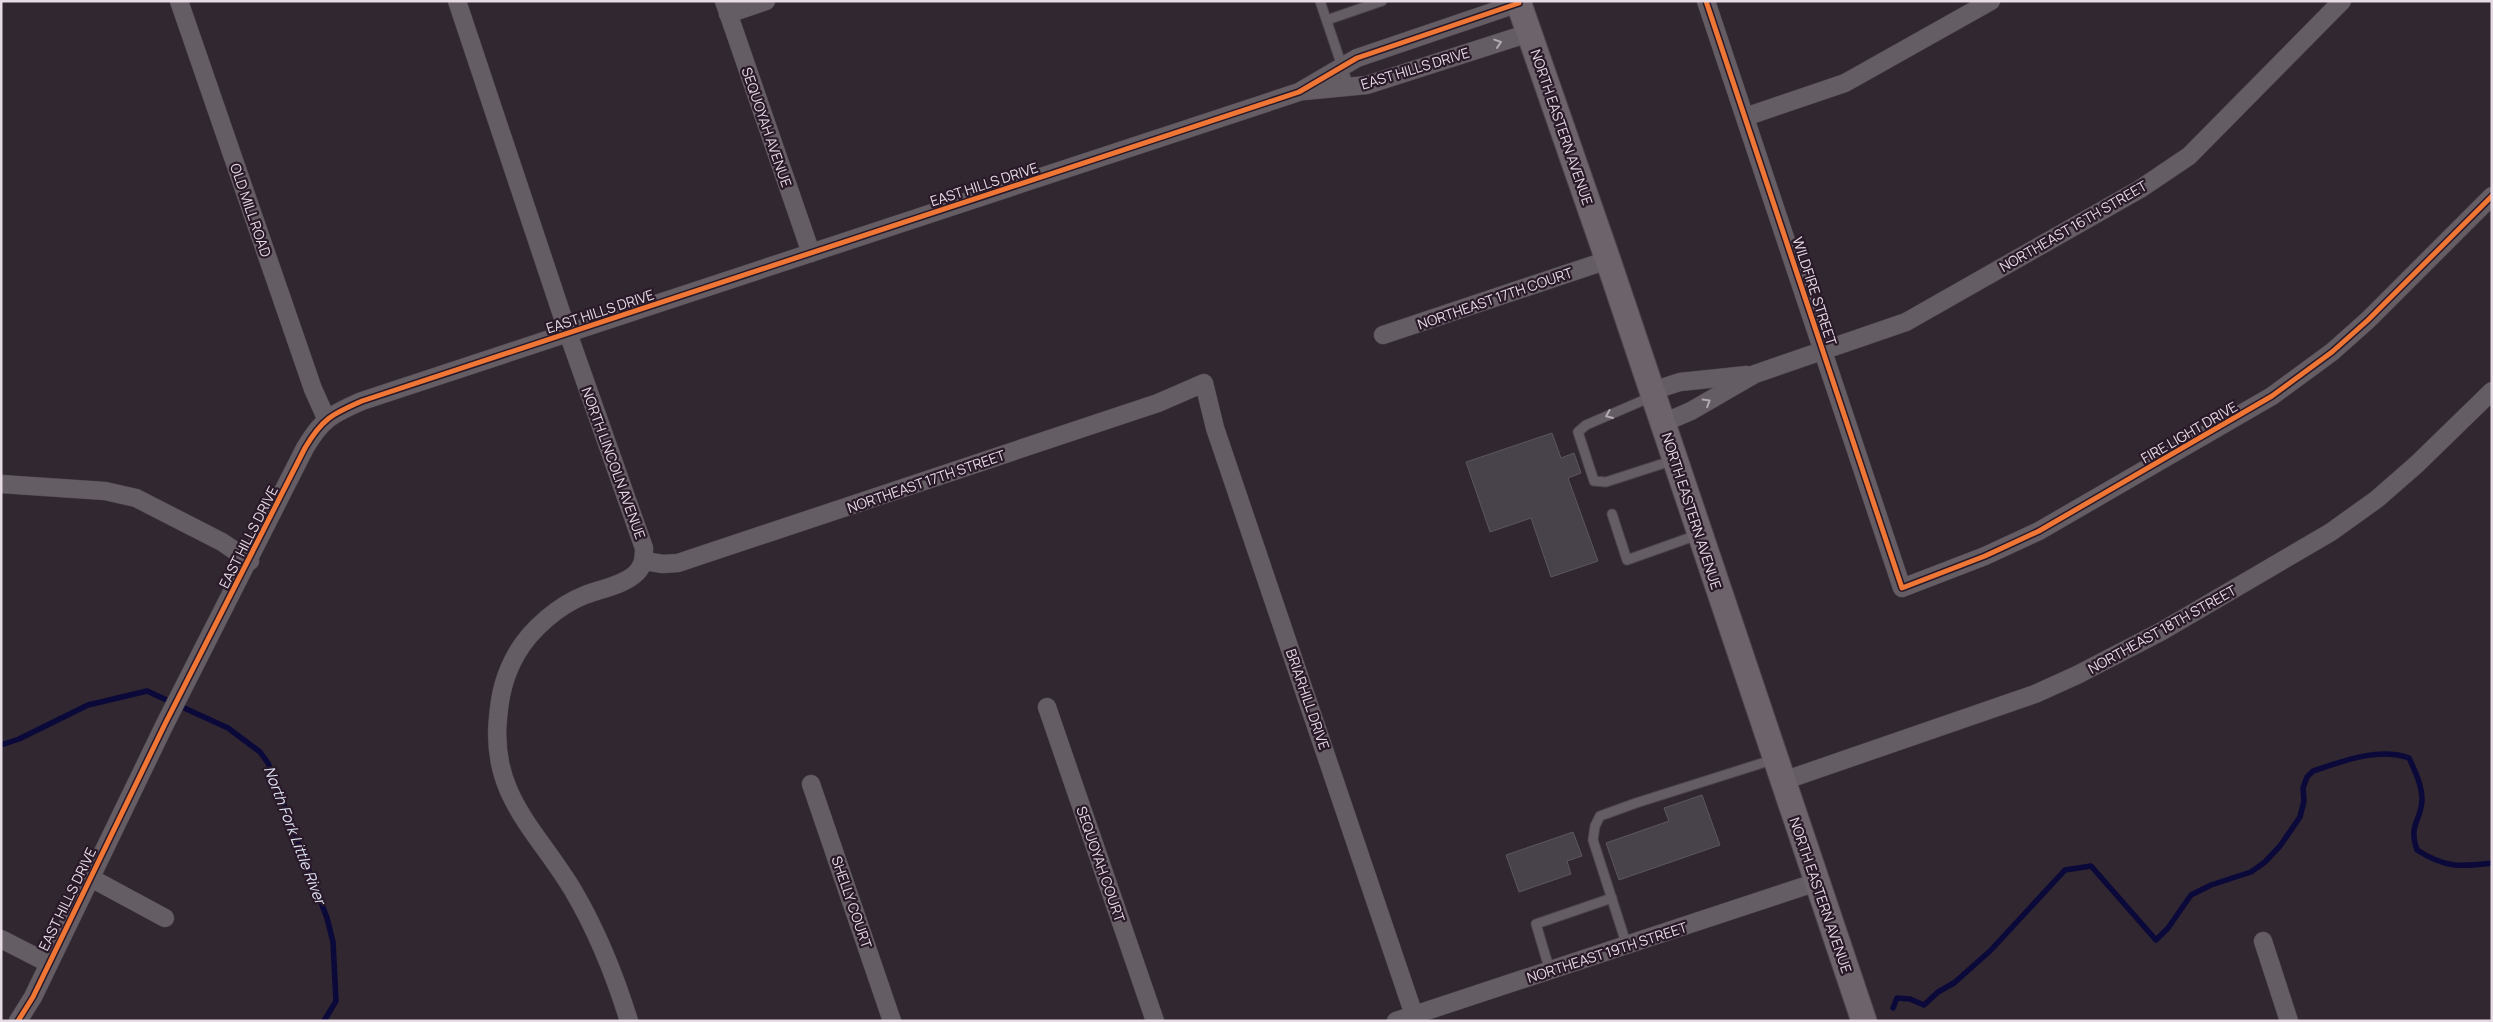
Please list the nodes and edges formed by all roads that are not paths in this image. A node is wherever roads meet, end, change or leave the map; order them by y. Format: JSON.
{"nodes":[{"id":1,"x":179,"y":1,"type":"edge"},
{"id":2,"x":457,"y":1,"type":"edge"},
{"id":3,"x":766,"y":1,"type":"edge"},
{"id":4,"x":1320,"y":1,"type":"edge"},
{"id":5,"x":1382,"y":1,"type":"edge"},
{"id":6,"x":1706,"y":1,"type":"edge"},
{"id":7,"x":1991,"y":1,"type":"edge"},
{"id":8,"x":2342,"y":1,"type":"edge"},
{"id":9,"x":1518,"y":2,"type":"edge"},
{"id":10,"x":726,"y":8,"type":"edge"},
{"id":11,"x":1327,"y":20,"type":"junction"},
{"id":12,"x":1529,"y":33,"type":"junction"},
{"id":13,"x":1343,"y":66,"type":"junction"},
{"id":14,"x":1349,"y":87,"type":"junction"},
{"id":15,"x":1299,"y":92,"type":"junction"},
{"id":16,"x":1745,"y":117,"type":"junction"},
{"id":17,"x":2492,"y":196,"type":"edge"},
{"id":18,"x":811,"y":253,"type":"junction"},
{"id":19,"x":1608,"y":260,"type":"junction"},
{"id":20,"x":568,"y":333,"type":"junction"},
{"id":21,"x":1383,"y":336,"type":"dead end"},
{"id":22,"x":1823,"y":351,"type":"junction"},
{"id":23,"x":1755,"y":374,"type":"junction"},
{"id":24,"x":1204,"y":383,"type":"joint"},
{"id":25,"x":2492,"y":390,"type":"edge"},
{"id":26,"x":1653,"y":394,"type":"junction"},
{"id":27,"x":326,"y":418,"type":"junction"},
{"id":28,"x":1663,"y":423,"type":"junction"},
{"id":29,"x":1675,"y":459,"type":"junction"},
{"id":30,"x":1,"y":484,"type":"edge"},
{"id":31,"x":1612,"y":514,"type":"dead end"},
{"id":32,"x":1700,"y":534,"type":"junction"},
{"id":33,"x":250,"y":561,"type":"junction"},
{"id":34,"x":644,"y":561,"type":"junction"},
{"id":35,"x":1902,"y":588,"type":"joint"},
{"id":36,"x":1047,"y":707,"type":"dead end"},
{"id":37,"x":1779,"y":770,"type":"junction"},
{"id":38,"x":811,"y":784,"type":"dead end"},
{"id":39,"x":90,"y":877,"type":"junction"},
{"id":40,"x":1817,"y":882,"type":"junction"},
{"id":41,"x":1612,"y":898,"type":"junction"},
{"id":42,"x":165,"y":918,"type":"dead end"},
{"id":43,"x":1,"y":939,"type":"edge"},
{"id":44,"x":2263,"y":941,"type":"dead end"},
{"id":45,"x":1627,"y":946,"type":"junction"},
{"id":46,"x":48,"y":963,"type":"junction"},
{"id":47,"x":1550,"y":971,"type":"junction"},
{"id":48,"x":1414,"y":1015,"type":"junction"},
{"id":49,"x":18,"y":1021,"type":"edge"},
{"id":50,"x":629,"y":1021,"type":"edge"},
{"id":51,"x":892,"y":1021,"type":"edge"},
{"id":52,"x":1155,"y":1021,"type":"edge"},
{"id":53,"x":1396,"y":1021,"type":"edge"},
{"id":54,"x":1864,"y":1021,"type":"edge"},
{"id":55,"x":2289,"y":1021,"type":"edge"}],
"edges":[{"from":1,"to":27,"type":"street","name":"OLD MILL ROAD"},
{"from":2,"to":20,"type":"street","name":"NORTH LINCOLN AVENUE"},
{"from":3,"to":10,"type":"street"},
{"from":4,"to":11,"type":"lane"},
{"from":5,"to":11,"type":"lane"},
{"from":6,"to":16,"type":"street","name":"WILDFIRE STREET"},
{"from":7,"to":16,"type":"street"},
{"from":8,"to":22,"type":"street","name":"NORTHEAST 16TH STREET"},
{"from":9,"to":12,"type":"main road","name":"NORTH EASTERN AVENUE"},
{"from":9,"to":13,"type":"street","name":"EAST HILLS DRIVE"},
{"from":10,"to":18,"type":"street","name":"SEQUOYAH AVENUE"},
{"from":11,"to":13,"type":"lane"},
{"from":14,"to":12,"type":"street","name":"EAST HILLS DRIVE","one_way":true},
{"from":12,"to":19,"type":"main road","name":"NORTH EASTERN AVENUE"},
{"from":13,"to":14,"type":"lane"},
{"from":13,"to":15,"type":"street","name":"EAST HILLS DRIVE"},
{"from":14,"to":15,"type":"street","name":"EAST HILLS DRIVE"},
{"from":15,"to":18,"type":"street","name":"EAST HILLS DRIVE"},
{"from":16,"to":22,"type":"street","name":"WILDFIRE STREET"},
{"from":17,"to":35,"type":"street","name":"FIRE LIGHT DRIVE"},
{"from":18,"to":20,"type":"street","name":"EAST HILLS DRIVE"},
{"from":19,"to":21,"type":"street","name":"NORTHEAST 17TH COURT"},
{"from":19,"to":26,"type":"main road","name":"NORTH EASTERN AVENUE"},
{"from":20,"to":27,"type":"street","name":"EAST HILLS DRIVE"},
{"from":20,"to":34,"type":"street","name":"NORTH LINCOLN AVENUE"},
{"from":22,"to":23,"type":"street","name":"NORTHEAST 16TH STREET"},
{"from":22,"to":35,"type":"street","name":"WILDFIRE STREET"},
{"from":23,"to":26,"type":"street","name":"NORTHEAST 16TH STREET"},
{"from":28,"to":23,"type":"street","name":"NORTHEAST 16TH STREET","one_way":true},
{"from":24,"to":34,"type":"street","name":"NORTHEAST 17TH STREET"},
{"from":24,"to":48,"type":"street","name":"BRIARHILL DRIVE"},
{"from":25,"to":37,"type":"street","name":"NORTHEAST 18TH STREET"},
{"from":26,"to":28,"type":"main road","name":"NORTH EASTERN AVENUE"},
{"from":26,"to":29,"type":"lane","one_way":true},
{"from":27,"to":33,"type":"street","name":"EAST HILLS DRIVE"},
{"from":28,"to":29,"type":"main road","name":"NORTH EASTERN AVENUE"},
{"from":29,"to":32,"type":"main road","name":"NORTH EASTERN AVENUE"},
{"from":30,"to":33,"type":"street"},
{"from":31,"to":32,"type":"lane"},
{"from":32,"to":37,"type":"main road","name":"NORTH EASTERN AVENUE"},
{"from":33,"to":39,"type":"street","name":"EAST HILLS DRIVE"},
{"from":34,"to":50,"type":"street"},
{"from":36,"to":52,"type":"street","name":"SEQUOYAH COURT"},
{"from":37,"to":40,"type":"main road","name":"NORTH EASTERN AVENUE"},
{"from":37,"to":41,"type":"lane"},
{"from":38,"to":51,"type":"street","name":"SHELLY COURT"},
{"from":39,"to":42,"type":"street"},
{"from":39,"to":46,"type":"street","name":"EAST HILLS DRIVE"},
{"from":40,"to":45,"type":"street","name":"NORTHEAST 19TH STREET"},
{"from":40,"to":54,"type":"main road","name":"NORTH EASTERN AVENUE"},
{"from":41,"to":45,"type":"lane"},
{"from":41,"to":47,"type":"lane"},
{"from":43,"to":46,"type":"street"},
{"from":44,"to":55,"type":"street"},
{"from":45,"to":47,"type":"street","name":"NORTHEAST 19TH STREET"},
{"from":46,"to":49,"type":"street","name":"EAST HILLS DRIVE"},
{"from":47,"to":48,"type":"street","name":"NORTHEAST 19TH STREET"},
{"from":48,"to":53,"type":"street","name":"NORTHEAST 19TH STREET"}]}
